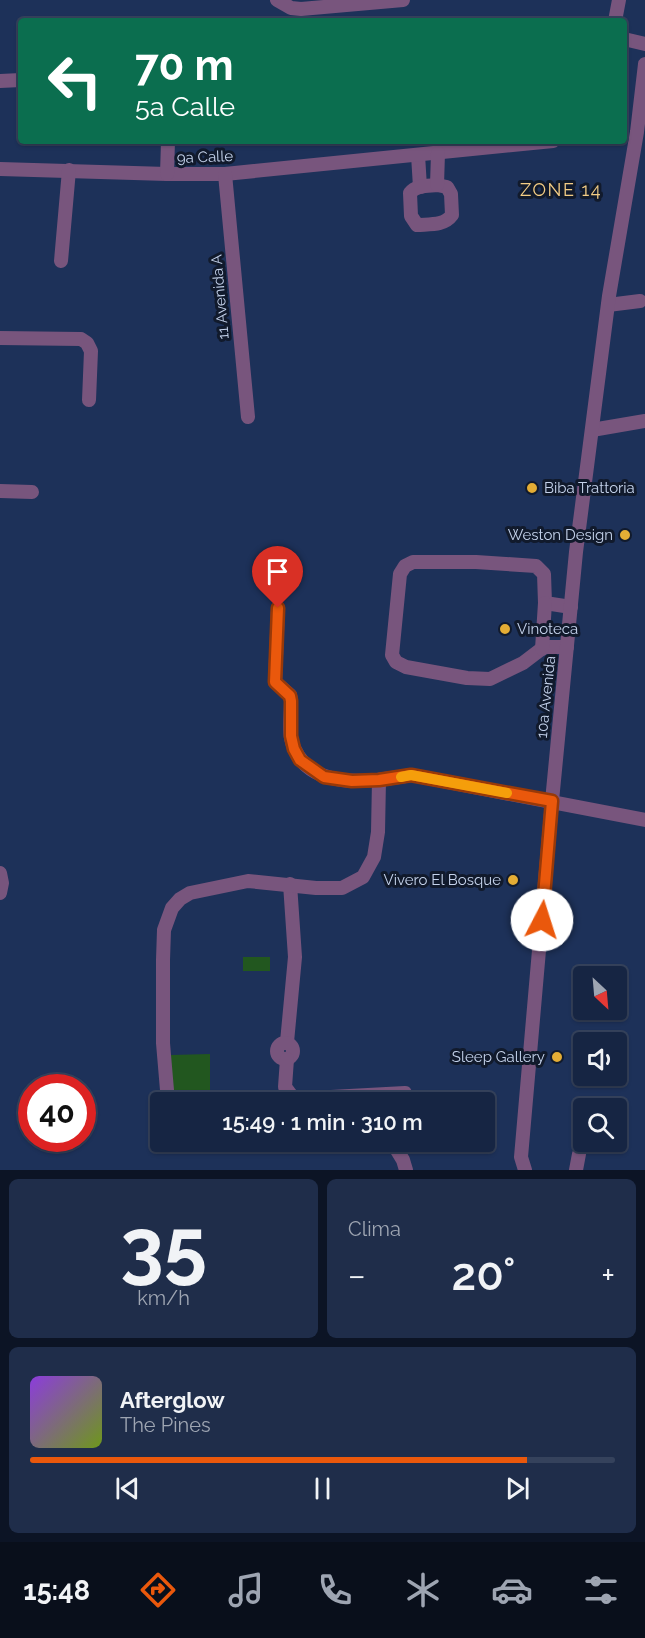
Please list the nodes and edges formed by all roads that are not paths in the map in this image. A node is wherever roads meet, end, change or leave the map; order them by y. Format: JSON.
{"nodes":[{"id":1,"x":277,"y":0,"type":"edge"},
{"id":2,"x":403,"y":0,"type":"edge"},
{"id":3,"x":619,"y":0,"type":"edge"},
{"id":4,"x":616,"y":18,"type":"edge"},
{"id":5,"x":627,"y":40,"type":"edge"},
{"id":6,"x":645,"y":44,"type":"edge"},
{"id":7,"x":645,"y":64,"type":"edge"},
{"id":8,"x":18,"y":80,"type":"edge"},
{"id":9,"x":0,"y":81,"type":"edge"},
{"id":10,"x":635,"y":133,"type":"edge"},
{"id":11,"x":168,"y":144,"type":"edge"},
{"id":12,"x":525,"y":144,"type":"edge"},
{"id":13,"x":438,"y":153,"type":"junction"},
{"id":14,"x":418,"y":155,"type":"junction"},
{"id":15,"x":0,"y":169,"type":"edge"},
{"id":16,"x":69,"y":170,"type":"junction"},
{"id":17,"x":167,"y":174,"type":"junction"},
{"id":18,"x":225,"y":174,"type":"junction"},
{"id":19,"x":437,"y":185,"type":"junction"},
{"id":20,"x":420,"y":187,"type":"junction"},
{"id":21,"x":62,"y":261,"type":"dead end"},
{"id":22,"x":606,"y":299,"type":"junction"},
{"id":23,"x":640,"y":301,"type":"dead end"},
{"id":24,"x":0,"y":338,"type":"edge"},
{"id":25,"x":89,"y":400,"type":"dead end"},
{"id":26,"x":248,"y":417,"type":"dead end"},
{"id":27,"x":645,"y":421,"type":"edge"},
{"id":28,"x":592,"y":430,"type":"junction"},
{"id":29,"x":0,"y":491,"type":"edge"},
{"id":30,"x":32,"y":492,"type":"dead end"},
{"id":31,"x":544,"y":603,"type":"junction"},
{"id":32,"x":571,"y":607,"type":"junction"},
{"id":33,"x":278,"y":608,"type":"dead end"},
{"id":34,"x":567,"y":647,"type":"junction"},
{"id":35,"x":542,"y":649,"type":"junction"},
{"id":36,"x":379,"y":780,"type":"junction"},
{"id":37,"x":552,"y":801,"type":"junction"},
{"id":38,"x":645,"y":820,"type":"edge"},
{"id":39,"x":0,"y":873,"type":"edge"},
{"id":40,"x":290,"y":884,"type":"junction"},
{"id":41,"x":0,"y":893,"type":"edge"},
{"id":42,"x":167,"y":1092,"type":"edge"},
{"id":43,"x":289,"y":1092,"type":"edge"},
{"id":44,"x":398,"y":1152,"type":"edge"},
{"id":45,"x":579,"y":1154,"type":"dead end"},
{"id":46,"x":523,"y":1163,"type":"edge"},
{"id":47,"x":406,"y":1170,"type":"edge"},
{"id":48,"x":514,"y":1170,"type":"edge"},
{"id":49,"x":576,"y":1170,"type":"edge"}],
"edges":[{"from":1,"to":2,"type":"street"},
{"from":3,"to":4,"type":"street"},
{"from":5,"to":6,"type":"street"},
{"from":7,"to":10,"type":"street","name":"10a Avenida"},
{"from":8,"to":9,"type":"street"},
{"from":10,"to":22,"type":"street","name":"10a Avenida"},
{"from":11,"to":17,"type":"street"},
{"from":12,"to":13,"type":"street","name":"9a Calle"},
{"from":13,"to":14,"type":"street","name":"9a Calle"},
{"from":13,"to":19,"type":"street"},
{"from":14,"to":18,"type":"street","name":"9a Calle"},
{"from":14,"to":20,"type":"street"},
{"from":15,"to":16,"type":"street","name":"9a Calle"},
{"from":16,"to":17,"type":"street","name":"9a Calle"},
{"from":16,"to":21,"type":"street"},
{"from":17,"to":18,"type":"street","name":"9a Calle"},
{"from":18,"to":26,"type":"street","name":"11 Avenida A"},
{"from":19,"to":20,"type":"street"},
{"from":19,"to":20,"type":"street"},
{"from":22,"to":23,"type":"street"},
{"from":22,"to":28,"type":"street","name":"10a Avenida"},
{"from":24,"to":25,"type":"street"},
{"from":27,"to":28,"type":"street"},
{"from":28,"to":32,"type":"street","name":"10a Avenida"},
{"from":29,"to":30,"type":"street"},
{"from":31,"to":32,"type":"street"},
{"from":31,"to":35,"type":"street"},
{"from":31,"to":35,"type":"street"},
{"from":32,"to":34,"type":"street","name":"10a Avenida"},
{"from":33,"to":36,"type":"street"},
{"from":34,"to":35,"type":"street"},
{"from":34,"to":37,"type":"street","name":"10a Avenida"},
{"from":36,"to":37,"type":"street"},
{"from":36,"to":40,"type":"street"},
{"from":37,"to":38,"type":"street"},
{"from":37,"to":46,"type":"street","name":"10a Avenida"},
{"from":39,"to":41,"type":"street"},
{"from":40,"to":42,"type":"street"},
{"from":40,"to":43,"type":"street"},
{"from":44,"to":47,"type":"street"},
{"from":45,"to":49,"type":"street"},
{"from":46,"to":48,"type":"street","name":"10a Avenida"}]}
